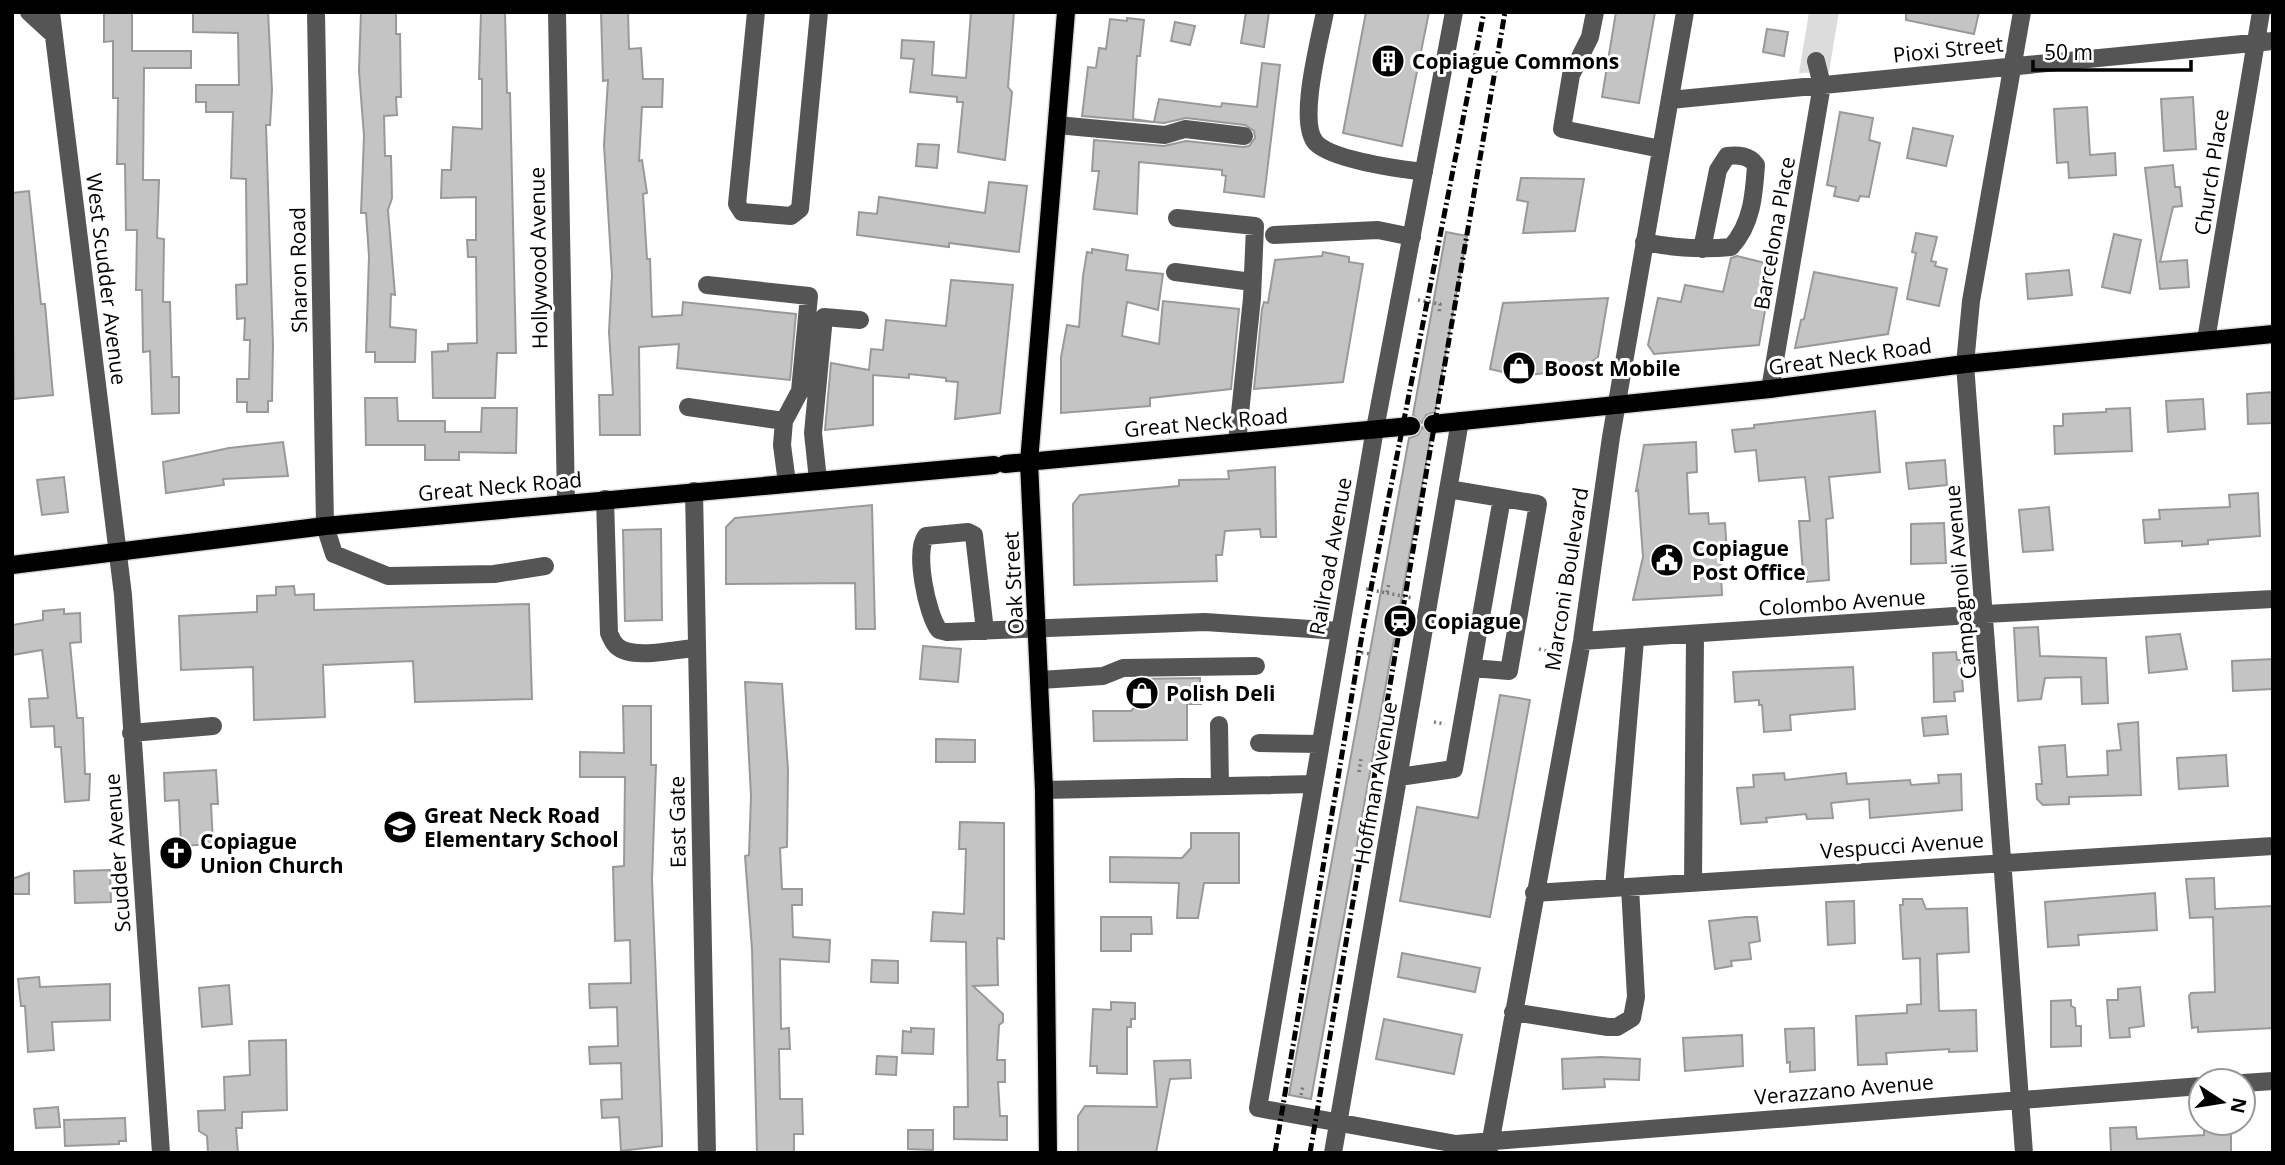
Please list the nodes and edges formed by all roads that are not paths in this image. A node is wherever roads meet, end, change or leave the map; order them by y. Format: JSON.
{"nodes":[{"id":1,"x":29,"y":12,"type":"edge"},
{"id":2,"x":51,"y":12,"type":"edge"},
{"id":3,"x":316,"y":12,"type":"edge"},
{"id":4,"x":557,"y":12,"type":"edge"},
{"id":5,"x":756,"y":12,"type":"edge"},
{"id":6,"x":819,"y":12,"type":"edge"},
{"id":7,"x":1066,"y":12,"type":"edge"},
{"id":8,"x":1325,"y":12,"type":"edge"},
{"id":9,"x":1454,"y":12,"type":"edge"},
{"id":10,"x":1595,"y":12,"type":"edge"},
{"id":11,"x":1685,"y":12,"type":"edge"},
{"id":12,"x":2022,"y":12,"type":"edge"},
{"id":13,"x":2261,"y":12,"type":"edge"},
{"id":14,"x":53,"y":34,"type":"junction"},
{"id":15,"x":2264,"y":41,"type":"edge"},
{"id":16,"x":1815,"y":61,"type":"dead end"},
{"id":17,"x":2012,"y":66,"type":"junction"},
{"id":18,"x":1822,"y":85,"type":"junction"},
{"id":19,"x":1670,"y":100,"type":"junction"},
{"id":20,"x":1057,"y":125,"type":"junction"},
{"id":21,"x":1244,"y":136,"type":"dead end"},
{"id":22,"x":1661,"y":149,"type":"junction"},
{"id":23,"x":1424,"y":172,"type":"junction"},
{"id":24,"x":1177,"y":218,"type":"dead end"},
{"id":25,"x":1274,"y":235,"type":"dead end"},
{"id":26,"x":1412,"y":237,"type":"junction"},
{"id":27,"x":1644,"y":242,"type":"junction"},
{"id":28,"x":1702,"y":249,"type":"junction"},
{"id":29,"x":1175,"y":272,"type":"dead end"},
{"id":30,"x":1252,"y":282,"type":"junction"},
{"id":31,"x":707,"y":285,"type":"dead end"},
{"id":32,"x":860,"y":320,"type":"dead end"},
{"id":33,"x":2273,"y":334,"type":"edge"},
{"id":34,"x":2206,"y":340,"type":"junction"},
{"id":35,"x":1965,"y":364,"type":"junction"},
{"id":36,"x":1770,"y":390,"type":"junction"},
{"id":37,"x":1616,"y":406,"type":"junction"},
{"id":38,"x":688,"y":407,"type":"dead end"},
{"id":39,"x":784,"y":421,"type":"junction"},
{"id":40,"x":1460,"y":421,"type":"junction"},
{"id":41,"x":1433,"y":424,"type":"dead end"},
{"id":42,"x":1411,"y":426,"type":"dead end"},
{"id":43,"x":1375,"y":429,"type":"junction"},
{"id":44,"x":1237,"y":442,"type":"junction"},
{"id":45,"x":1029,"y":462,"type":"junction"},
{"id":46,"x":818,"y":480,"type":"junction"},
{"id":47,"x":786,"y":483,"type":"junction"},
{"id":48,"x":1448,"y":489,"type":"junction"},
{"id":49,"x":694,"y":491,"type":"junction"},
{"id":50,"x":1502,"y":498,"type":"junction"},
{"id":51,"x":605,"y":499,"type":"junction"},
{"id":52,"x":566,"y":503,"type":"junction"},
{"id":53,"x":325,"y":526,"type":"junction"},
{"id":54,"x":117,"y":551,"type":"junction"},
{"id":55,"x":12,"y":565,"type":"edge"},
{"id":56,"x":545,"y":566,"type":"dead end"},
{"id":57,"x":2273,"y":599,"type":"edge"},
{"id":58,"x":1985,"y":614,"type":"junction"},
{"id":59,"x":1038,"y":630,"type":"junction"},
{"id":60,"x":985,"y":631,"type":"junction"},
{"id":61,"x":1340,"y":631,"type":"junction"},
{"id":62,"x":1695,"y":635,"type":"junction"},
{"id":63,"x":1635,"y":640,"type":"junction"},
{"id":64,"x":1582,"y":641,"type":"junction"},
{"id":65,"x":696,"y":648,"type":"junction"},
{"id":66,"x":1256,"y":666,"type":"dead end"},
{"id":67,"x":1472,"y":668,"type":"junction"},
{"id":68,"x":1040,"y":680,"type":"junction"},
{"id":69,"x":1219,"y":725,"type":"dead end"},
{"id":70,"x":213,"y":726,"type":"dead end"},
{"id":71,"x":131,"y":733,"type":"junction"},
{"id":72,"x":1259,"y":743,"type":"dead end"},
{"id":73,"x":1320,"y":744,"type":"junction"},
{"id":74,"x":1399,"y":778,"type":"junction"},
{"id":75,"x":1313,"y":784,"type":"junction"},
{"id":76,"x":1220,"y":786,"type":"junction"},
{"id":77,"x":1044,"y":790,"type":"junction"},
{"id":78,"x":2273,"y":846,"type":"edge"},
{"id":79,"x":2004,"y":861,"type":"junction"},
{"id":80,"x":1693,"y":882,"type":"junction"},
{"id":81,"x":1622,"y":887,"type":"junction"},
{"id":82,"x":1534,"y":893,"type":"junction"},
{"id":83,"x":1513,"y":1012,"type":"junction"},
{"id":84,"x":2187,"y":1087,"type":"edge"},
{"id":85,"x":2019,"y":1098,"type":"junction"},
{"id":86,"x":1258,"y":1108,"type":"joint"},
{"id":87,"x":1338,"y":1121,"type":"junction"},
{"id":88,"x":1490,"y":1147,"type":"edge"},
{"id":89,"x":161,"y":1153,"type":"edge"},
{"id":90,"x":707,"y":1153,"type":"edge"},
{"id":91,"x":1048,"y":1153,"type":"edge"},
{"id":92,"x":1333,"y":1153,"type":"edge"},
{"id":93,"x":2024,"y":1153,"type":"edge"}],
"edges":[{"from":1,"to":14,"type":"street"},
{"from":2,"to":14,"type":"street","name":"West Scudder Avenue"},
{"from":3,"to":53,"type":"street","name":"Sharon Road"},
{"from":4,"to":52,"type":"street","name":"Hollywood Avenue"},
{"from":5,"to":6,"type":"street"},
{"from":7,"to":20,"type":"main road","name":"Oak Street"},
{"from":8,"to":23,"type":"street"},
{"from":9,"to":23,"type":"street","name":"Railroad Avenue"},
{"from":10,"to":22,"type":"street"},
{"from":11,"to":19,"type":"street","name":"Marconi Boulevard"},
{"from":12,"to":17,"type":"street","name":"Campagnoli Avenue"},
{"from":13,"to":15,"type":"street","name":"Church Place"},
{"from":14,"to":54,"type":"street","name":"West Scudder Avenue"},
{"from":15,"to":17,"type":"street","name":"Pioxi Street"},
{"from":15,"to":34,"type":"street","name":"Church Place"},
{"from":16,"to":18,"type":"street"},
{"from":17,"to":18,"type":"street","name":"Pioxi Street"},
{"from":17,"to":35,"type":"street","name":"Campagnoli Avenue"},
{"from":18,"to":19,"type":"street","name":"Pioxi Street"},
{"from":18,"to":36,"type":"street","name":"Barcelona Place"},
{"from":19,"to":22,"type":"street","name":"Marconi Boulevard"},
{"from":20,"to":21,"type":"street"},
{"from":20,"to":45,"type":"main road","name":"Oak Street"},
{"from":22,"to":27,"type":"street","name":"Marconi Boulevard"},
{"from":23,"to":26,"type":"street","name":"Railroad Avenue"},
{"from":24,"to":30,"type":"street"},
{"from":25,"to":26,"type":"street"},
{"from":26,"to":43,"type":"street","name":"Railroad Avenue"},
{"from":27,"to":28,"type":"street"},
{"from":27,"to":37,"type":"street","name":"Marconi Boulevard"},
{"from":28,"to":28,"type":"street"},
{"from":29,"to":30,"type":"street"},
{"from":30,"to":44,"type":"street"},
{"from":31,"to":39,"type":"street"},
{"from":32,"to":46,"type":"street"},
{"from":33,"to":34,"type":"main road","name":"Great Neck Road"},
{"from":34,"to":35,"type":"main road","name":"Great Neck Road"},
{"from":35,"to":36,"type":"main road","name":"Great Neck Road"},
{"from":35,"to":58,"type":"street","name":"Campagnoli Avenue"},
{"from":36,"to":37,"type":"main road","name":"Great Neck Road"},
{"from":37,"to":40,"type":"main road","name":"Great Neck Road"},
{"from":37,"to":64,"type":"street","name":"Marconi Boulevard"},
{"from":38,"to":39,"type":"street"},
{"from":39,"to":47,"type":"street"},
{"from":40,"to":41,"type":"main road","name":"Great Neck Road"},
{"from":40,"to":48,"type":"street","name":"Hoffman Avenue"},
{"from":42,"to":43,"type":"main road","name":"Great Neck Road"},
{"from":43,"to":44,"type":"main road","name":"Great Neck Road"},
{"from":43,"to":61,"type":"street","name":"Railroad Avenue"},
{"from":44,"to":45,"type":"main road","name":"Great Neck Road"},
{"from":45,"to":46,"type":"main road","name":"Great Neck Road"},
{"from":45,"to":59,"type":"main road","name":"Oak Street"},
{"from":46,"to":47,"type":"main road","name":"Great Neck Road"},
{"from":47,"to":49,"type":"main road","name":"Great Neck Road"},
{"from":48,"to":50,"type":"street"},
{"from":48,"to":74,"type":"street","name":"Hoffman Avenue"},
{"from":49,"to":51,"type":"main road","name":"Great Neck Road"},
{"from":49,"to":65,"type":"street","name":"East Gate"},
{"from":50,"to":67,"type":"street"},
{"from":50,"to":67,"type":"street"},
{"from":51,"to":52,"type":"main road","name":"Great Neck Road"},
{"from":51,"to":65,"type":"street"},
{"from":52,"to":53,"type":"main road","name":"Great Neck Road"},
{"from":53,"to":54,"type":"main road","name":"Great Neck Road"},
{"from":53,"to":56,"type":"street"},
{"from":54,"to":55,"type":"main road","name":"Great Neck Road"},
{"from":54,"to":71,"type":"street","name":"Scudder Avenue"},
{"from":57,"to":58,"type":"street","name":"Colombo Avenue"},
{"from":58,"to":62,"type":"street","name":"Colombo Avenue"},
{"from":58,"to":79,"type":"street","name":"Campagnoli Avenue"},
{"from":59,"to":60,"type":"street"},
{"from":59,"to":61,"type":"street"},
{"from":59,"to":68,"type":"main road","name":"Oak Street"},
{"from":60,"to":60,"type":"street"},
{"from":61,"to":73,"type":"street","name":"Railroad Avenue"},
{"from":62,"to":63,"type":"street","name":"Colombo Avenue"},
{"from":62,"to":80,"type":"street"},
{"from":63,"to":64,"type":"street","name":"Colombo Avenue"},
{"from":63,"to":81,"type":"street"},
{"from":64,"to":82,"type":"street","name":"Marconi Boulevard"},
{"from":65,"to":90,"type":"street","name":"East Gate"},
{"from":66,"to":68,"type":"street"},
{"from":67,"to":74,"type":"street"},
{"from":68,"to":77,"type":"main road","name":"Oak Street"},
{"from":69,"to":76,"type":"street"},
{"from":70,"to":71,"type":"street"},
{"from":71,"to":89,"type":"street","name":"Scudder Avenue"},
{"from":72,"to":73,"type":"street"},
{"from":73,"to":75,"type":"street","name":"Railroad Avenue"},
{"from":74,"to":87,"type":"street","name":"Hoffman Avenue"},
{"from":75,"to":76,"type":"street"},
{"from":75,"to":86,"type":"street","name":"Railroad Avenue"},
{"from":76,"to":77,"type":"street"},
{"from":77,"to":91,"type":"main road","name":"Oak Street"},
{"from":78,"to":79,"type":"street","name":"Vespucci Avenue"},
{"from":79,"to":80,"type":"street","name":"Vespucci Avenue"},
{"from":79,"to":85,"type":"street","name":"Campagnoli Avenue"},
{"from":80,"to":81,"type":"street","name":"Vespucci Avenue"},
{"from":81,"to":82,"type":"street","name":"Vespucci Avenue"},
{"from":81,"to":83,"type":"street"},
{"from":82,"to":83,"type":"street","name":"Marconi Boulevard"},
{"from":83,"to":88,"type":"street","name":"Marconi Boulevard"},
{"from":84,"to":85,"type":"street","name":"Verazzano Avenue"},
{"from":85,"to":88,"type":"street","name":"Verazzano Avenue"},
{"from":85,"to":93,"type":"street","name":"Campagnoli Avenue"},
{"from":86,"to":87,"type":"street","name":"Verazzano Avenue"},
{"from":87,"to":88,"type":"street","name":"Verazzano Avenue"},
{"from":87,"to":92,"type":"street","name":"Hoffman Avenue"}]}
